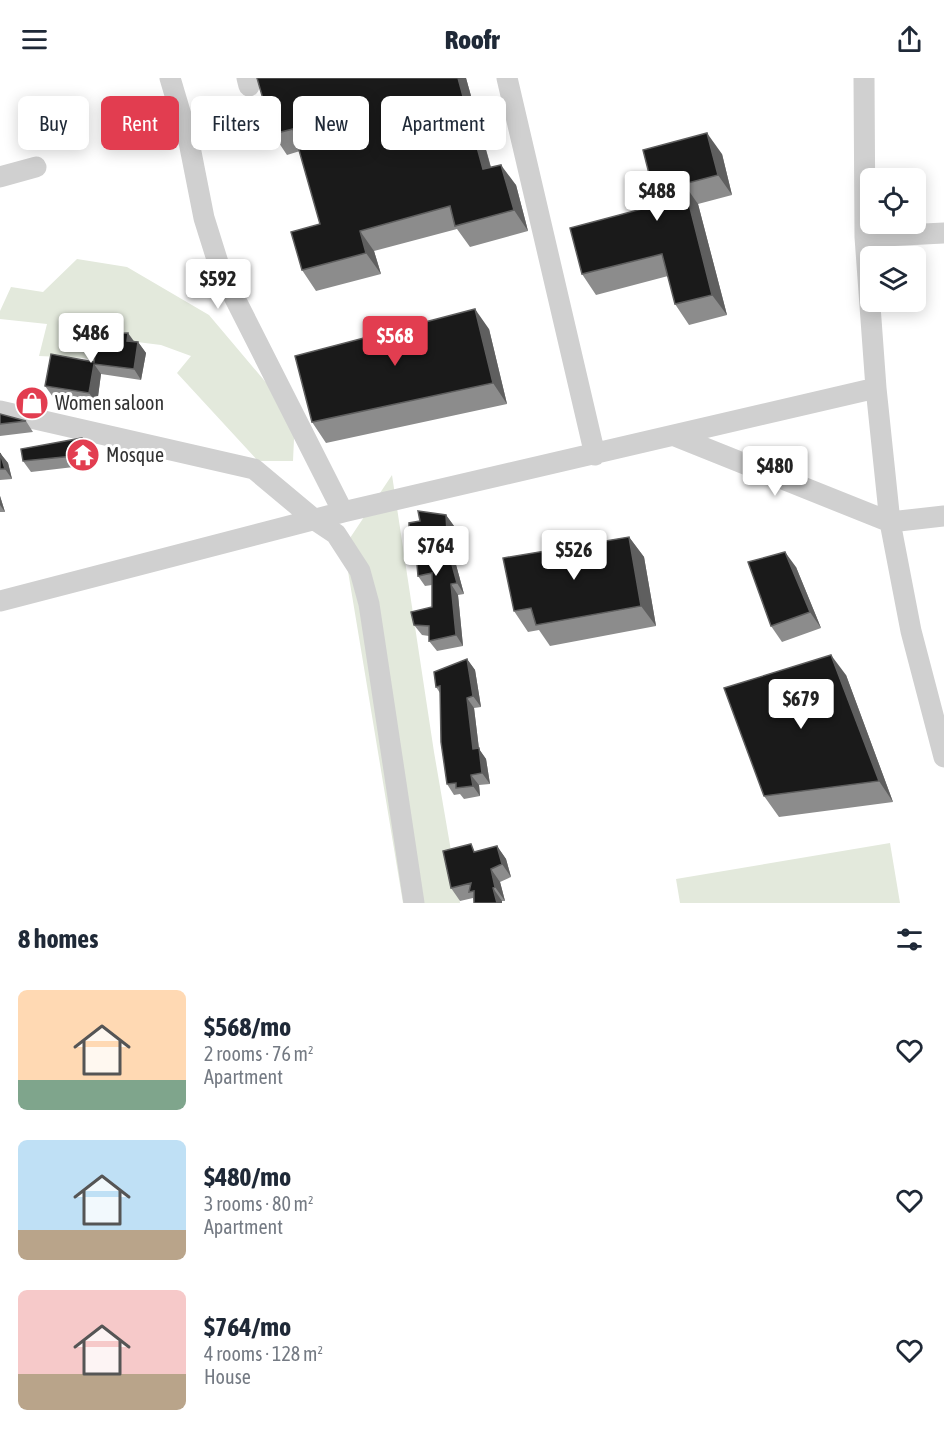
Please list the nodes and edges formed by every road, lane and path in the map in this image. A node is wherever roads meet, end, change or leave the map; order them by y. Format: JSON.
{"nodes":[{"id":1,"x":170,"y":78,"type":"edge"},
{"id":2,"x":507,"y":78,"type":"edge"},
{"id":3,"x":864,"y":78,"type":"edge"},
{"id":4,"x":36,"y":167,"type":"dead end"},
{"id":5,"x":0,"y":177,"type":"edge"},
{"id":6,"x":944,"y":233,"type":"edge"},
{"id":7,"x":865,"y":237,"type":"junction"},
{"id":8,"x":876,"y":388,"type":"junction"},
{"id":9,"x":0,"y":411,"type":"edge"},
{"id":10,"x":675,"y":436,"type":"junction"},
{"id":11,"x":596,"y":455,"type":"junction"},
{"id":12,"x":343,"y":512,"type":"junction"},
{"id":13,"x":944,"y":516,"type":"edge"},
{"id":14,"x":315,"y":520,"type":"junction"},
{"id":15,"x":890,"y":522,"type":"junction"},
{"id":16,"x":0,"y":601,"type":"edge"},
{"id":17,"x":944,"y":757,"type":"edge"},
{"id":18,"x":414,"y":903,"type":"edge"}],
"edges":[{"from":1,"to":12,"type":"street"},
{"from":2,"to":11,"type":"street"},
{"from":3,"to":7,"type":"street"},
{"from":4,"to":5,"type":"street"},
{"from":6,"to":7,"type":"street"},
{"from":7,"to":8,"type":"street"},
{"from":8,"to":10,"type":"street"},
{"from":8,"to":15,"type":"street"},
{"from":9,"to":14,"type":"street"},
{"from":10,"to":11,"type":"street"},
{"from":10,"to":15,"type":"street"},
{"from":11,"to":12,"type":"street"},
{"from":12,"to":14,"type":"street"},
{"from":13,"to":15,"type":"street"},
{"from":14,"to":16,"type":"street"},
{"from":14,"to":18,"type":"street"},
{"from":15,"to":17,"type":"street"}]}
